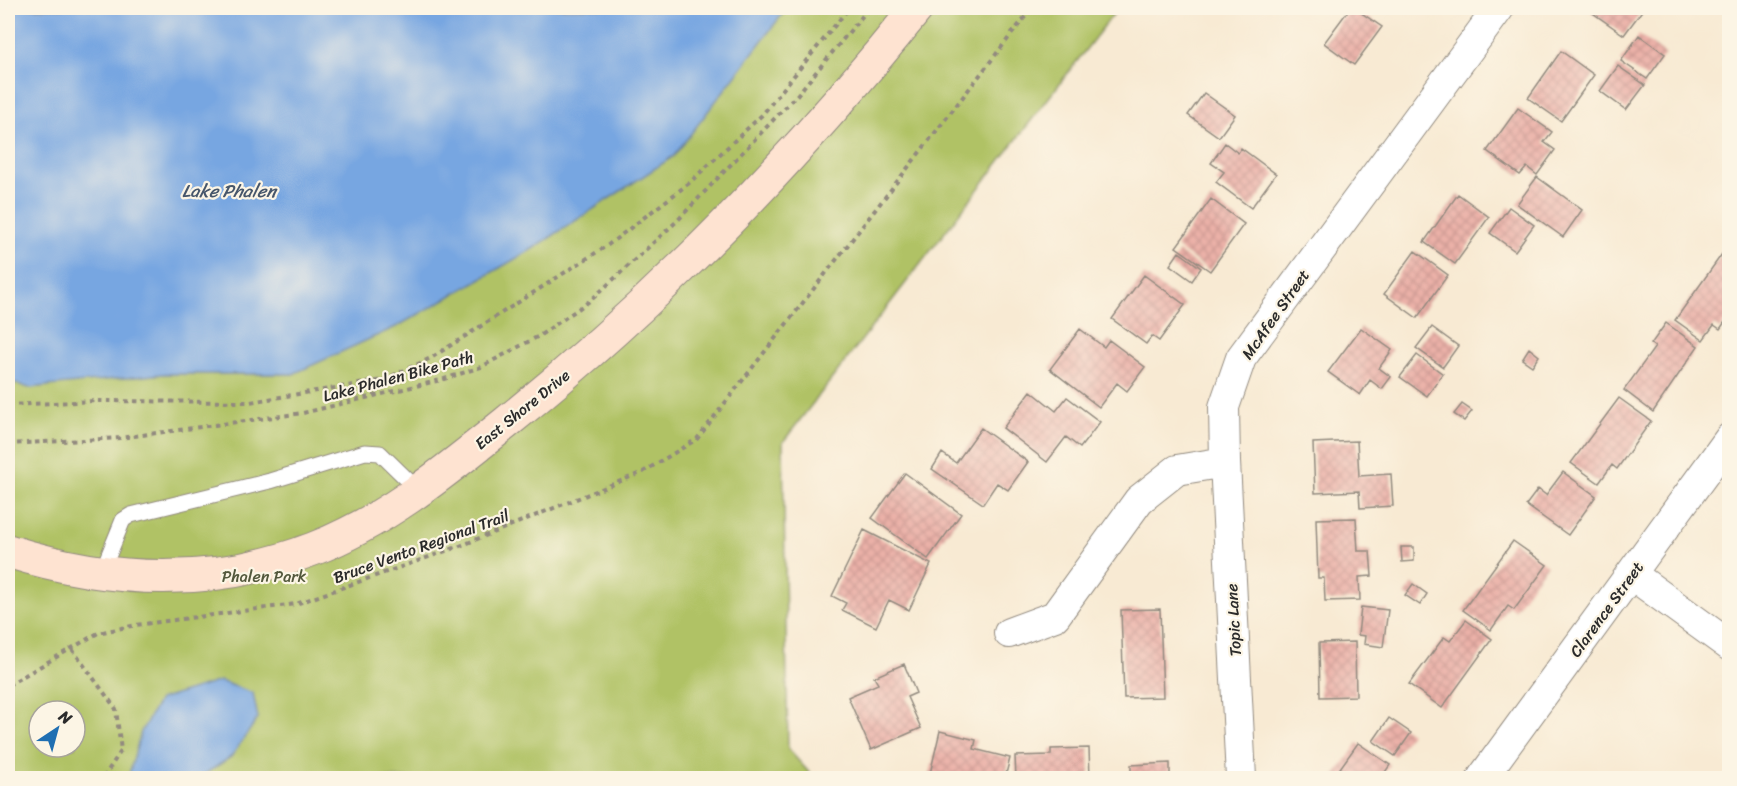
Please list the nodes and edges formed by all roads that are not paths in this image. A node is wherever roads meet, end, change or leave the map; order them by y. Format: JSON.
{"nodes":[{"id":1,"x":916,"y":8,"type":"edge"},
{"id":2,"x":1499,"y":8,"type":"edge"},
{"id":3,"x":1730,"y":438,"type":"edge"},
{"id":4,"x":1225,"y":462,"type":"junction"},
{"id":5,"x":419,"y":491,"type":"junction"},
{"id":6,"x":8,"y":551,"type":"edge"},
{"id":7,"x":101,"y":574,"type":"junction"},
{"id":8,"x":1631,"y":574,"type":"junction"},
{"id":9,"x":1009,"y":633,"type":"dead end"},
{"id":10,"x":1730,"y":646,"type":"edge"},
{"id":11,"x":1241,"y":778,"type":"edge"},
{"id":12,"x":1482,"y":778,"type":"edge"}],
"edges":[{"from":1,"to":5,"type":"street","name":"East Shore Drive"},
{"from":2,"to":4,"type":"street","name":"McAfee Street"},
{"from":3,"to":8,"type":"street","name":"Clarence Street"},
{"from":4,"to":9,"type":"street"},
{"from":4,"to":11,"type":"street","name":"Topic Lane"},
{"from":5,"to":7,"type":"street","name":"East Shore Drive"},
{"from":5,"to":7,"type":"lane"},
{"from":6,"to":7,"type":"street","name":"East Shore Drive"},
{"from":8,"to":10,"type":"street"},
{"from":8,"to":12,"type":"street","name":"Clarence Street"}]}
